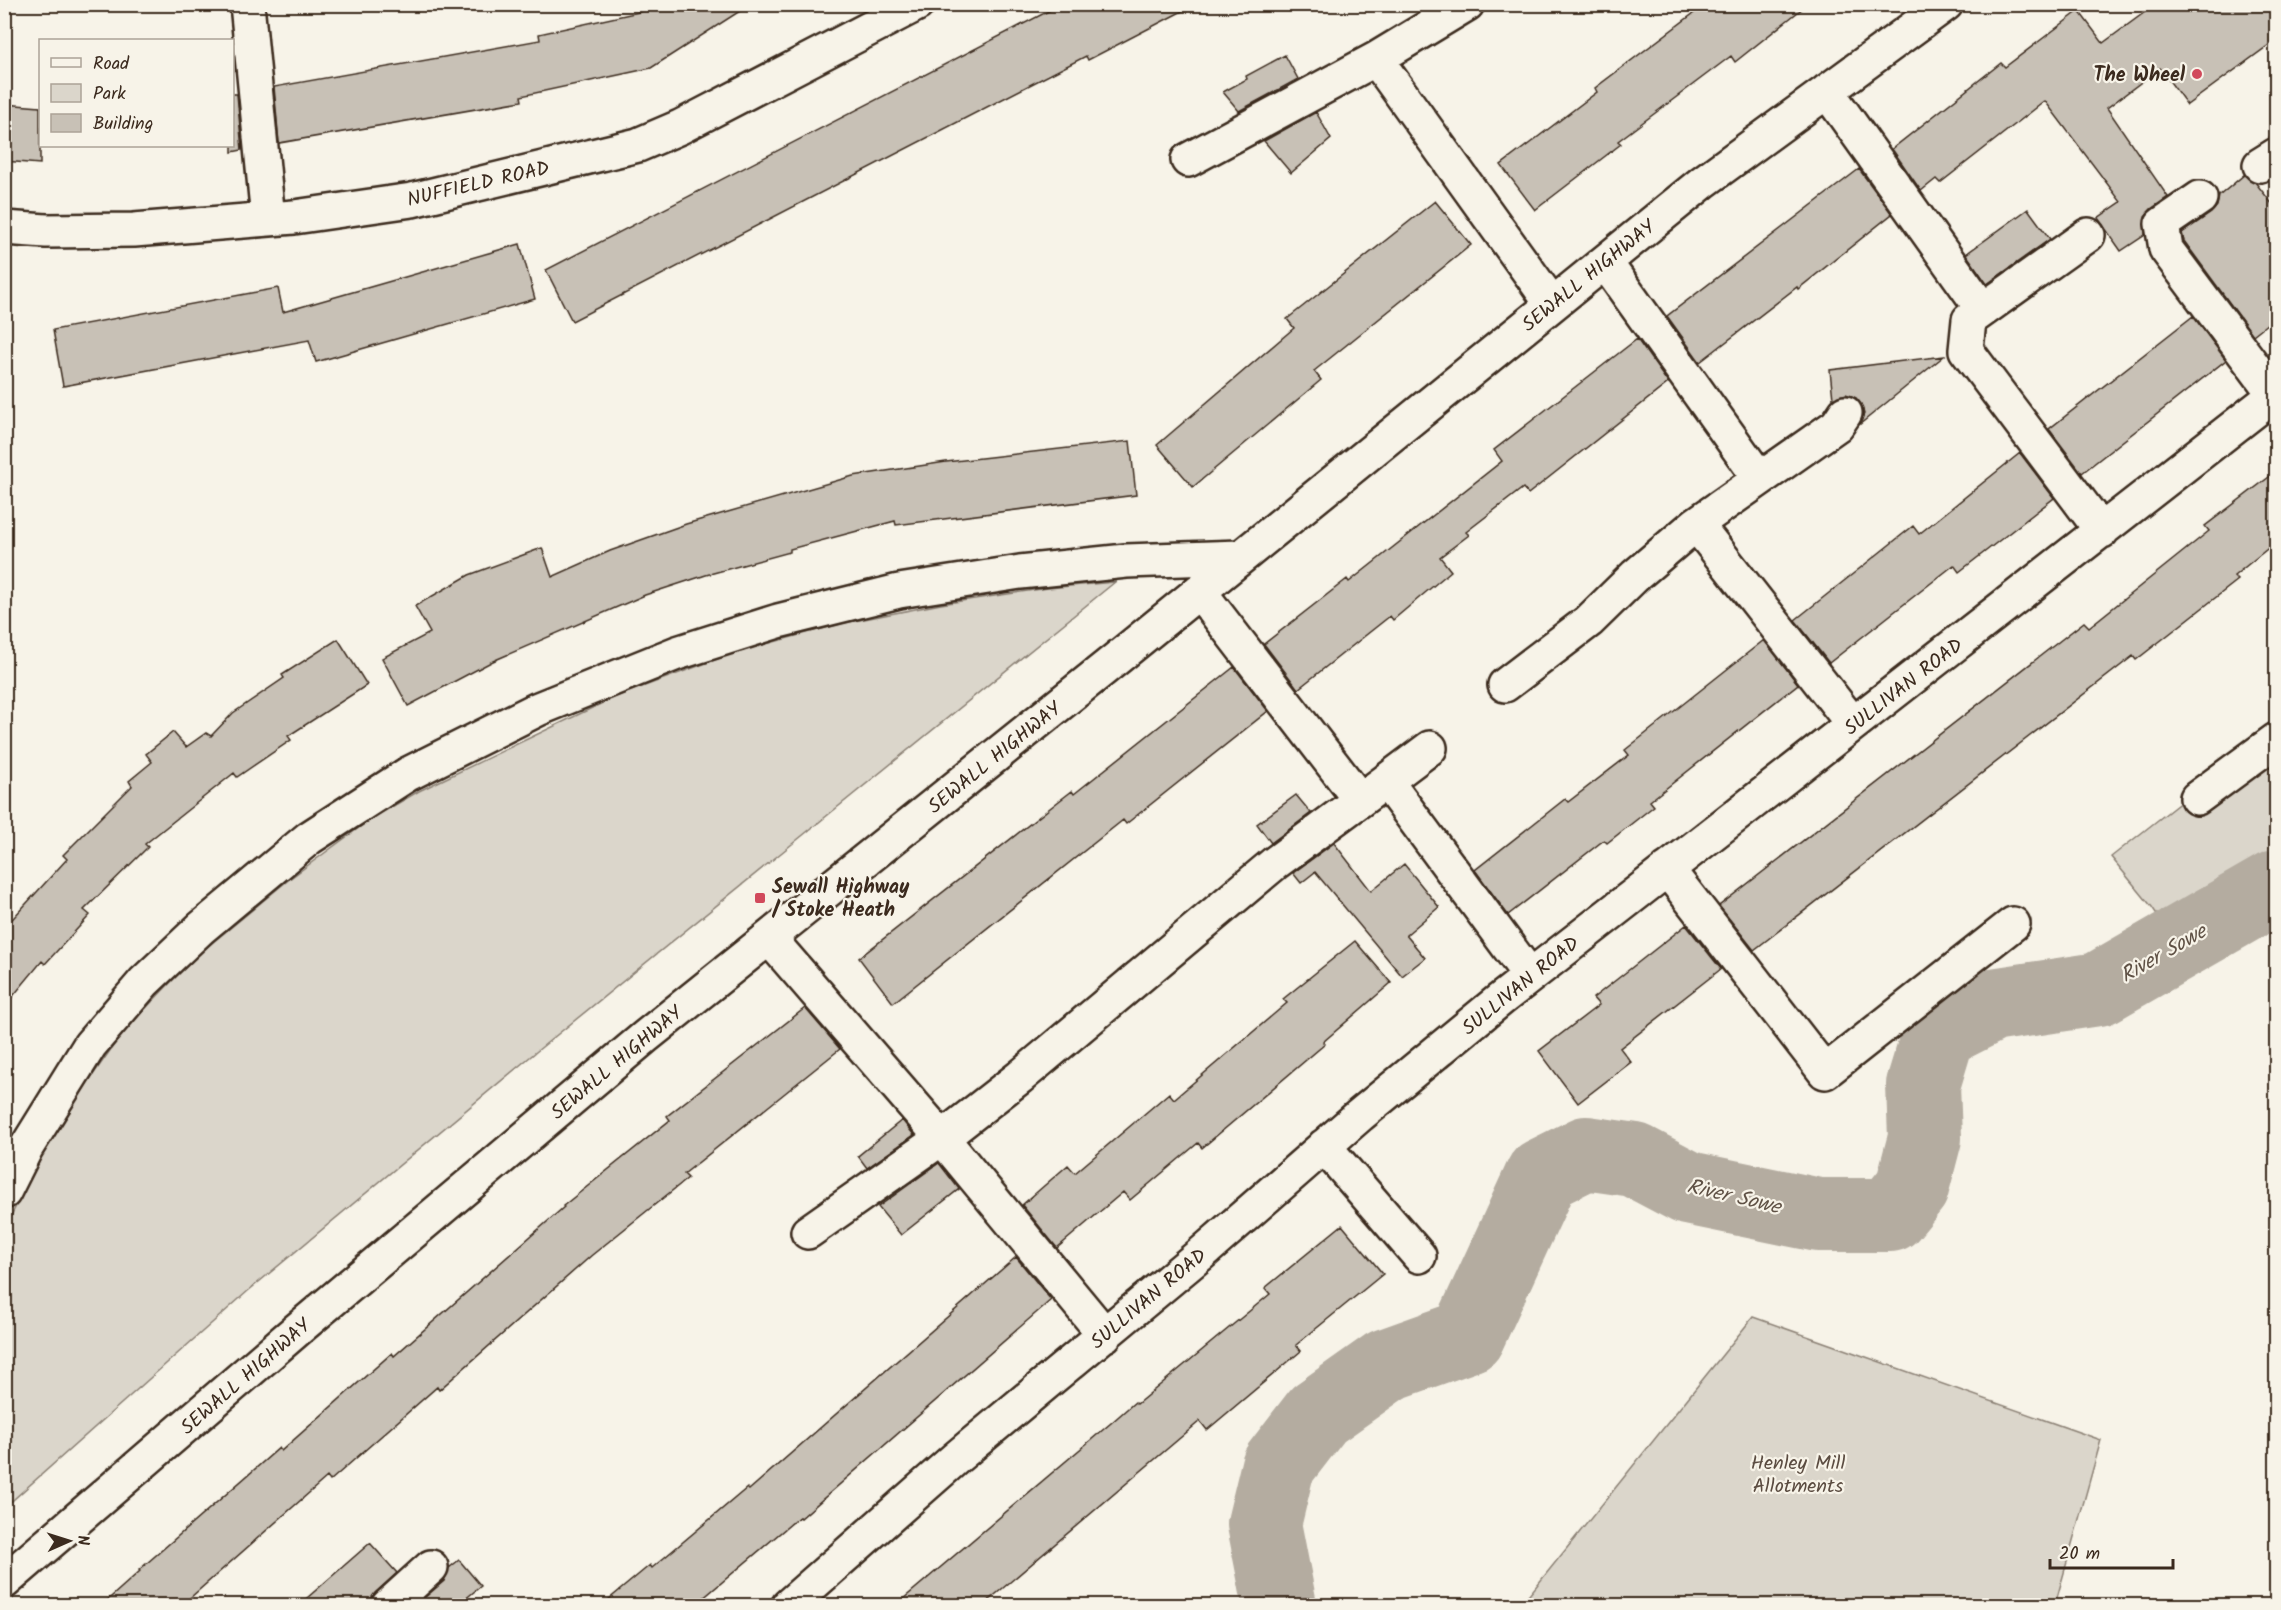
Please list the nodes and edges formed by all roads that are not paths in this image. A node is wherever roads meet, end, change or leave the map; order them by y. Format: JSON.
{"nodes":[{"id":1,"x":246,"y":4,"type":"edge"},
{"id":2,"x":917,"y":4,"type":"edge"},
{"id":3,"x":1467,"y":4,"type":"edge"},
{"id":4,"x":1946,"y":4,"type":"edge"},
{"id":5,"x":1376,"y":59,"type":"junction"},
{"id":6,"x":1827,"y":91,"type":"junction"},
{"id":7,"x":1188,"y":160,"type":"dead end"},
{"id":8,"x":2200,"y":198,"type":"dead end"},
{"id":9,"x":268,"y":219,"type":"junction"},
{"id":10,"x":4,"y":228,"type":"edge"},
{"id":11,"x":2088,"y":235,"type":"dead end"},
{"id":12,"x":1605,"y":262,"type":"junction"},
{"id":13,"x":1552,"y":304,"type":"junction"},
{"id":14,"x":1983,"y":310,"type":"junction"},
{"id":15,"x":2276,"y":395,"type":"edge"},
{"id":16,"x":1845,"y":413,"type":"dead end"},
{"id":17,"x":1760,"y":479,"type":"junction"},
{"id":18,"x":1696,"y":524,"type":"junction"},
{"id":19,"x":2102,"y":531,"type":"junction"},
{"id":20,"x":1240,"y":557,"type":"junction"},
{"id":21,"x":1199,"y":591,"type":"junction"},
{"id":22,"x":1505,"y":685,"type":"dead end"},
{"id":23,"x":1853,"y":724,"type":"junction"},
{"id":24,"x":2277,"y":740,"type":"edge"},
{"id":25,"x":1430,"y":748,"type":"dead end"},
{"id":26,"x":1386,"y":781,"type":"junction"},
{"id":27,"x":2197,"y":798,"type":"dead end"},
{"id":28,"x":1360,"y":800,"type":"junction"},
{"id":29,"x":1667,"y":869,"type":"junction"},
{"id":30,"x":2013,"y":924,"type":"dead end"},
{"id":31,"x":769,"y":938,"type":"junction"},
{"id":32,"x":1530,"y":976,"type":"junction"},
{"id":33,"x":942,"y":1138,"type":"junction"},
{"id":34,"x":1324,"y":1146,"type":"junction"},
{"id":35,"x":4,"y":1192,"type":"edge"},
{"id":36,"x":808,"y":1232,"type":"dead end"},
{"id":37,"x":1419,"y":1256,"type":"dead end"},
{"id":38,"x":1104,"y":1335,"type":"junction"},
{"id":39,"x":431,"y":1567,"type":"dead end"},
{"id":40,"x":4,"y":1582,"type":"edge"},
{"id":41,"x":388,"y":1605,"type":"edge"},
{"id":42,"x":788,"y":1605,"type":"edge"}],
"edges":[{"from":1,"to":9,"type":"street"},
{"from":2,"to":9,"type":"street","name":"NUFFIELD ROAD"},
{"from":3,"to":5,"type":"street"},
{"from":4,"to":6,"type":"street","name":"SEWALL HIGHWAY"},
{"from":5,"to":7,"type":"street"},
{"from":5,"to":13,"type":"street"},
{"from":6,"to":12,"type":"street","name":"SEWALL HIGHWAY"},
{"from":6,"to":14,"type":"street"},
{"from":8,"to":15,"type":"street"},
{"from":9,"to":10,"type":"street","name":"NUFFIELD ROAD"},
{"from":11,"to":14,"type":"street"},
{"from":12,"to":13,"type":"street","name":"SEWALL HIGHWAY"},
{"from":12,"to":17,"type":"street"},
{"from":13,"to":20,"type":"street","name":"SEWALL HIGHWAY"},
{"from":14,"to":19,"type":"street"},
{"from":15,"to":19,"type":"street","name":"SULLIVAN ROAD"},
{"from":16,"to":17,"type":"street"},
{"from":17,"to":18,"type":"street"},
{"from":18,"to":22,"type":"street"},
{"from":18,"to":23,"type":"street"},
{"from":19,"to":23,"type":"street","name":"SULLIVAN ROAD"},
{"from":20,"to":21,"type":"street","name":"SEWALL HIGHWAY"},
{"from":20,"to":35,"type":"street"},
{"from":21,"to":28,"type":"street"},
{"from":21,"to":31,"type":"street","name":"SEWALL HIGHWAY"},
{"from":23,"to":29,"type":"street","name":"SULLIVAN ROAD"},
{"from":24,"to":27,"type":"street"},
{"from":25,"to":26,"type":"street"},
{"from":26,"to":28,"type":"street"},
{"from":26,"to":32,"type":"street"},
{"from":28,"to":33,"type":"street"},
{"from":29,"to":30,"type":"street"},
{"from":29,"to":32,"type":"street","name":"SULLIVAN ROAD"},
{"from":31,"to":33,"type":"street"},
{"from":31,"to":40,"type":"street","name":"SEWALL HIGHWAY"},
{"from":32,"to":34,"type":"street","name":"SULLIVAN ROAD"},
{"from":33,"to":36,"type":"street"},
{"from":33,"to":38,"type":"street"},
{"from":34,"to":37,"type":"street"},
{"from":34,"to":38,"type":"street","name":"SULLIVAN ROAD"},
{"from":38,"to":42,"type":"street","name":"SULLIVAN ROAD"},
{"from":39,"to":41,"type":"street"}]}
